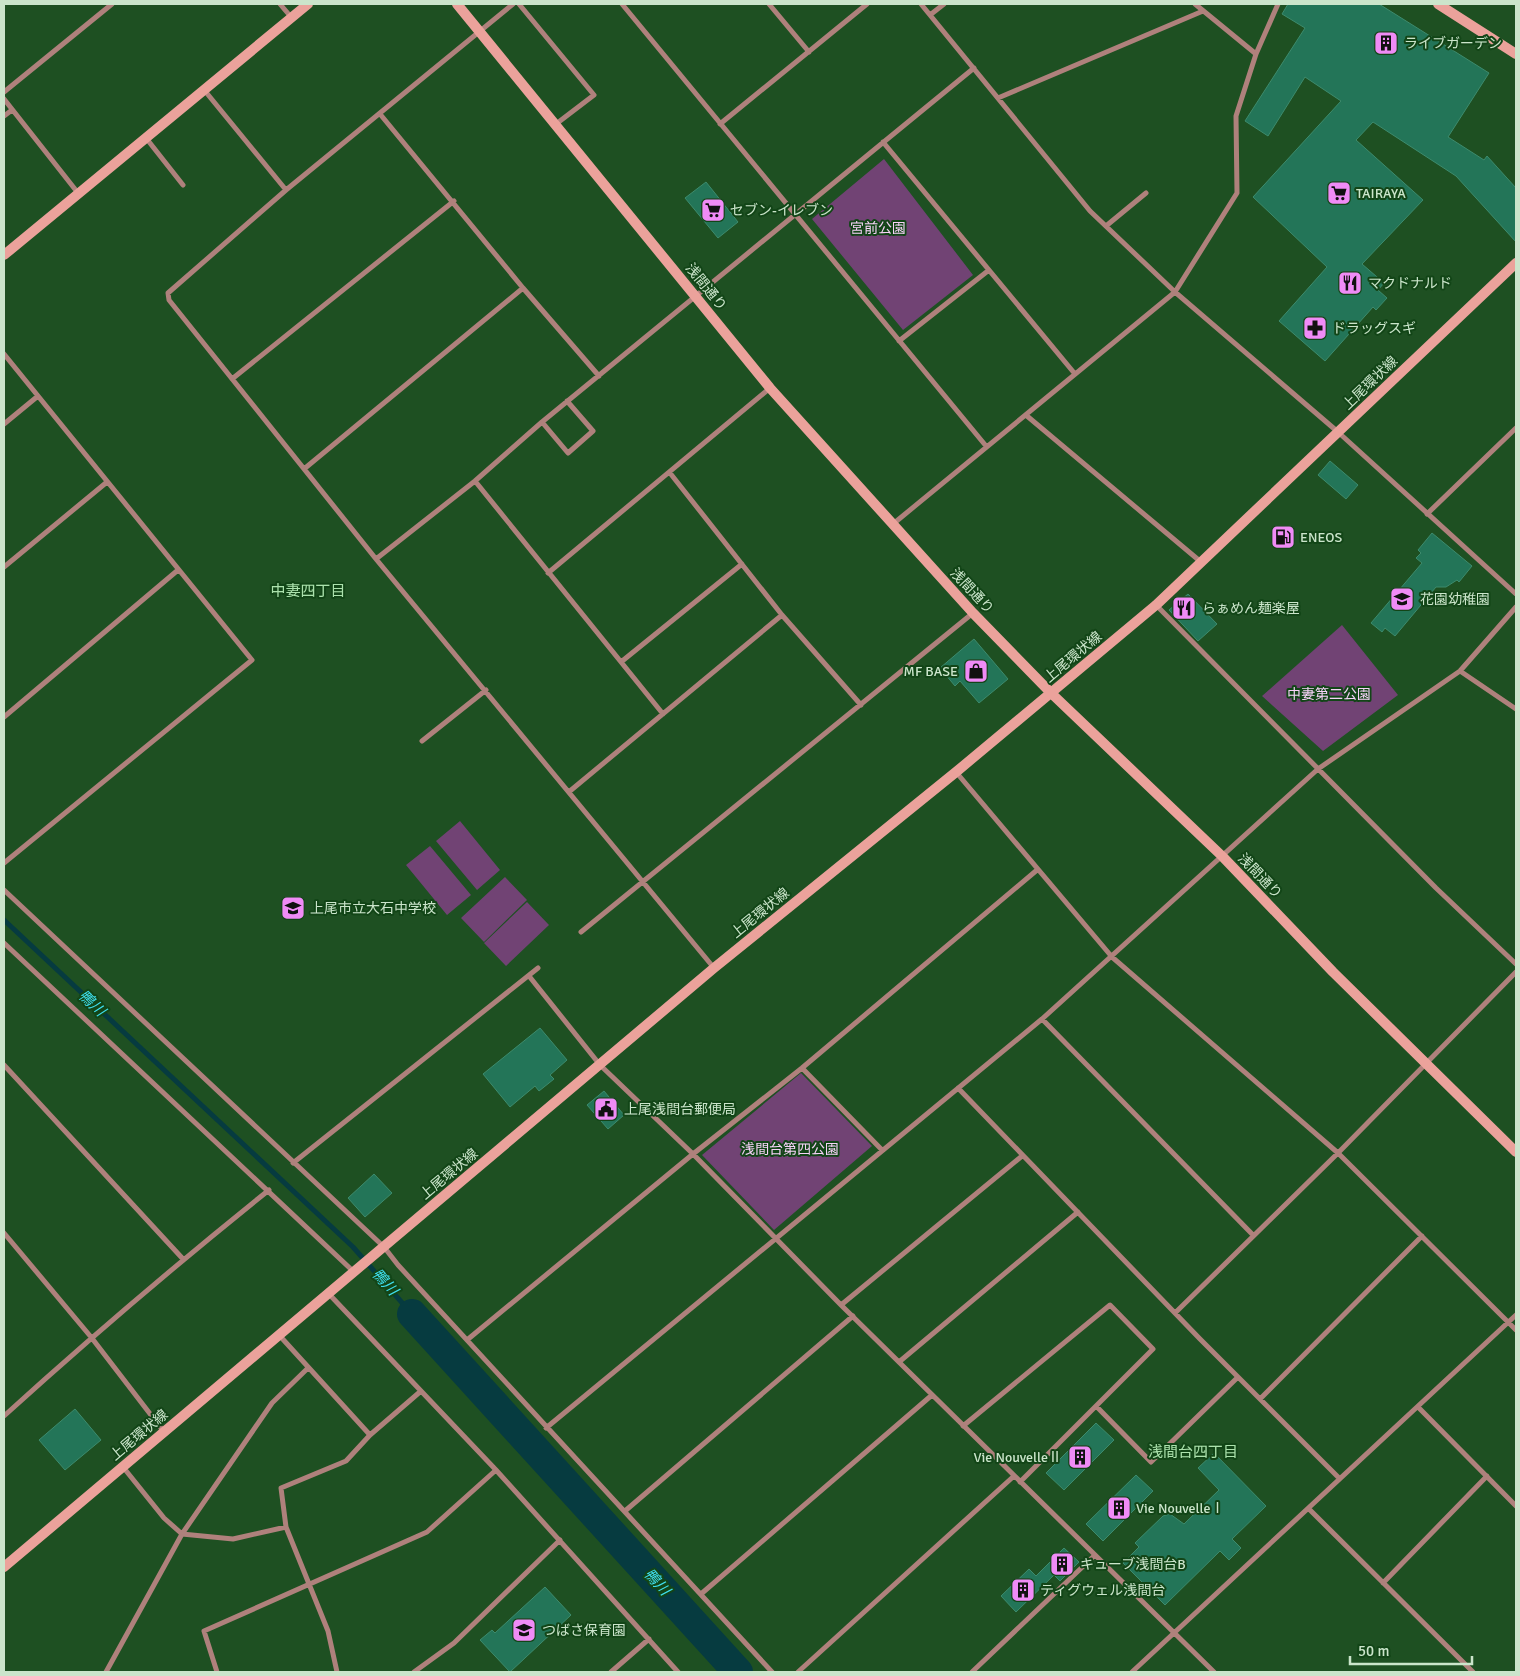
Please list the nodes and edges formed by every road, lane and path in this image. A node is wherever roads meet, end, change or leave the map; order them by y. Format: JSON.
{"nodes":[{"id":1,"x":112,"y":4,"type":"edge"},
{"id":2,"x":280,"y":4,"type":"edge"},
{"id":3,"x":308,"y":4,"type":"edge"},
{"id":4,"x":457,"y":4,"type":"edge"},
{"id":5,"x":513,"y":4,"type":"edge"},
{"id":6,"x":519,"y":4,"type":"edge"},
{"id":7,"x":622,"y":4,"type":"edge"},
{"id":8,"x":769,"y":4,"type":"edge"},
{"id":9,"x":867,"y":4,"type":"edge"},
{"id":10,"x":921,"y":4,"type":"edge"},
{"id":11,"x":944,"y":4,"type":"edge"},
{"id":12,"x":1195,"y":4,"type":"edge"},
{"id":13,"x":1278,"y":4,"type":"edge"},
{"id":14,"x":1438,"y":4,"type":"edge"},
{"id":15,"x":1203,"y":11,"type":"junction"},
{"id":16,"x":930,"y":15,"type":"junction"},
{"id":17,"x":291,"y":17,"type":"junction"},
{"id":18,"x":480,"y":31,"type":"junction"},
{"id":19,"x":809,"y":52,"type":"junction"},
{"id":20,"x":1256,"y":54,"type":"junction"},
{"id":21,"x":1516,"y":54,"type":"edge"},
{"id":22,"x":974,"y":68,"type":"junction"},
{"id":23,"x":205,"y":91,"type":"junction"},
{"id":24,"x":4,"y":92,"type":"edge"},
{"id":25,"x":998,"y":98,"type":"junction"},
{"id":26,"x":4,"y":99,"type":"edge"},
{"id":27,"x":12,"y":110,"type":"junction"},
{"id":28,"x":380,"y":114,"type":"junction"},
{"id":29,"x":4,"y":116,"type":"edge"},
{"id":30,"x":556,"y":124,"type":"junction"},
{"id":31,"x":720,"y":124,"type":"junction"},
{"id":32,"x":146,"y":138,"type":"junction"},
{"id":33,"x":883,"y":142,"type":"junction"},
{"id":34,"x":183,"y":185,"type":"dead end"},
{"id":35,"x":286,"y":190,"type":"junction"},
{"id":36,"x":78,"y":193,"type":"junction"},
{"id":37,"x":1146,"y":193,"type":"dead end"},
{"id":38,"x":454,"y":201,"type":"junction"},
{"id":39,"x":795,"y":214,"type":"junction"},
{"id":40,"x":1106,"y":226,"type":"junction"},
{"id":41,"x":4,"y":255,"type":"edge"},
{"id":42,"x":1516,"y":263,"type":"edge"},
{"id":43,"x":989,"y":270,"type":"junction"},
{"id":44,"x":523,"y":288,"type":"junction"},
{"id":45,"x":1174,"y":292,"type":"junction"},
{"id":46,"x":696,"y":296,"type":"junction"},
{"id":47,"x":899,"y":341,"type":"junction"},
{"id":48,"x":4,"y":354,"type":"edge"},
{"id":49,"x":1075,"y":374,"type":"junction"},
{"id":50,"x":599,"y":376,"type":"junction"},
{"id":51,"x":232,"y":379,"type":"junction"},
{"id":52,"x":770,"y":388,"type":"junction"},
{"id":53,"x":38,"y":396,"type":"junction"},
{"id":54,"x":567,"y":401,"type":"junction"},
{"id":55,"x":1026,"y":416,"type":"junction"},
{"id":56,"x":542,"y":422,"type":"junction"},
{"id":57,"x":4,"y":424,"type":"edge"},
{"id":58,"x":1516,"y":428,"type":"edge"},
{"id":59,"x":1338,"y":432,"type":"junction"},
{"id":60,"x":986,"y":446,"type":"junction"},
{"id":61,"x":304,"y":469,"type":"junction"},
{"id":62,"x":670,"y":474,"type":"junction"},
{"id":63,"x":474,"y":480,"type":"junction"},
{"id":64,"x":107,"y":482,"type":"junction"},
{"id":65,"x":1427,"y":514,"type":"junction"},
{"id":66,"x":893,"y":525,"type":"junction"},
{"id":67,"x":376,"y":558,"type":"junction"},
{"id":68,"x":1201,"y":562,"type":"junction"},
{"id":69,"x":742,"y":564,"type":"junction"},
{"id":70,"x":4,"y":567,"type":"edge"},
{"id":71,"x":178,"y":570,"type":"junction"},
{"id":72,"x":548,"y":574,"type":"junction"},
{"id":73,"x":1516,"y":594,"type":"edge"},
{"id":74,"x":1156,"y":605,"type":"junction"},
{"id":75,"x":1516,"y":607,"type":"edge"},
{"id":76,"x":973,"y":613,"type":"junction"},
{"id":77,"x":782,"y":615,"type":"junction"},
{"id":78,"x":621,"y":662,"type":"junction"},
{"id":79,"x":1460,"y":671,"type":"junction"},
{"id":80,"x":486,"y":690,"type":"junction"},
{"id":81,"x":1052,"y":693,"type":"junction"},
{"id":82,"x":861,"y":705,"type":"junction"},
{"id":83,"x":1516,"y":709,"type":"edge"},
{"id":84,"x":663,"y":714,"type":"junction"},
{"id":85,"x":4,"y":717,"type":"edge"},
{"id":86,"x":422,"y":741,"type":"dead end"},
{"id":87,"x":1318,"y":769,"type":"junction"},
{"id":88,"x":956,"y":772,"type":"junction"},
{"id":89,"x":570,"y":791,"type":"junction"},
{"id":90,"x":1223,"y":857,"type":"junction"},
{"id":91,"x":4,"y":864,"type":"edge"},
{"id":92,"x":1037,"y":870,"type":"junction"},
{"id":93,"x":643,"y":881,"type":"junction"},
{"id":94,"x":4,"y":890,"type":"edge"},
{"id":95,"x":581,"y":932,"type":"dead end"},
{"id":96,"x":4,"y":944,"type":"edge"},
{"id":97,"x":1112,"y":957,"type":"junction"},
{"id":98,"x":1516,"y":964,"type":"edge"},
{"id":99,"x":538,"y":968,"type":"dead end"},
{"id":100,"x":714,"y":968,"type":"junction"},
{"id":101,"x":1516,"y":972,"type":"edge"},
{"id":102,"x":529,"y":976,"type":"junction"},
{"id":103,"x":1042,"y":1019,"type":"junction"},
{"id":104,"x":1426,"y":1062,"type":"junction"},
{"id":105,"x":4,"y":1064,"type":"edge"},
{"id":106,"x":600,"y":1064,"type":"junction"},
{"id":107,"x":802,"y":1068,"type":"junction"},
{"id":108,"x":958,"y":1088,"type":"junction"},
{"id":109,"x":882,"y":1150,"type":"junction"},
{"id":110,"x":1516,"y":1152,"type":"edge"},
{"id":111,"x":1338,"y":1153,"type":"junction"},
{"id":112,"x":693,"y":1154,"type":"junction"},
{"id":113,"x":1022,"y":1156,"type":"junction"},
{"id":114,"x":293,"y":1163,"type":"junction"},
{"id":115,"x":269,"y":1190,"type":"junction"},
{"id":116,"x":1078,"y":1212,"type":"junction"},
{"id":117,"x":4,"y":1233,"type":"edge"},
{"id":118,"x":1253,"y":1235,"type":"junction"},
{"id":119,"x":1422,"y":1236,"type":"junction"},
{"id":120,"x":775,"y":1238,"type":"junction"},
{"id":121,"x":384,"y":1247,"type":"junction"},
{"id":122,"x":182,"y":1259,"type":"junction"},
{"id":123,"x":354,"y":1272,"type":"junction"},
{"id":124,"x":328,"y":1293,"type":"junction"},
{"id":125,"x":841,"y":1305,"type":"junction"},
{"id":126,"x":1175,"y":1313,"type":"junction"},
{"id":127,"x":1516,"y":1315,"type":"edge"},
{"id":128,"x":853,"y":1316,"type":"junction"},
{"id":129,"x":1508,"y":1322,"type":"junction"},
{"id":130,"x":1516,"y":1330,"type":"edge"},
{"id":131,"x":279,"y":1335,"type":"junction"},
{"id":132,"x":91,"y":1337,"type":"junction"},
{"id":133,"x":467,"y":1340,"type":"junction"},
{"id":134,"x":899,"y":1362,"type":"junction"},
{"id":135,"x":308,"y":1368,"type":"junction"},
{"id":136,"x":1238,"y":1376,"type":"junction"},
{"id":137,"x":421,"y":1391,"type":"junction"},
{"id":138,"x":932,"y":1395,"type":"junction"},
{"id":139,"x":1260,"y":1398,"type":"junction"},
{"id":140,"x":1096,"y":1406,"type":"junction"},
{"id":141,"x":1419,"y":1408,"type":"junction"},
{"id":142,"x":4,"y":1416,"type":"edge"},
{"id":143,"x":963,"y":1426,"type":"junction"},
{"id":144,"x":546,"y":1428,"type":"junction"},
{"id":145,"x":164,"y":1432,"type":"junction"},
{"id":146,"x":370,"y":1435,"type":"junction"},
{"id":147,"x":123,"y":1467,"type":"junction"},
{"id":148,"x":496,"y":1470,"type":"junction"},
{"id":149,"x":1014,"y":1476,"type":"junction"},
{"id":150,"x":1487,"y":1476,"type":"junction"},
{"id":151,"x":1339,"y":1478,"type":"junction"},
{"id":152,"x":1020,"y":1482,"type":"junction"},
{"id":153,"x":1516,"y":1506,"type":"edge"},
{"id":154,"x":1309,"y":1509,"type":"junction"},
{"id":155,"x":625,"y":1511,"type":"junction"},
{"id":156,"x":286,"y":1527,"type":"junction"},
{"id":157,"x":182,"y":1534,"type":"junction"},
{"id":158,"x":560,"y":1540,"type":"junction"},
{"id":159,"x":1095,"y":1555,"type":"junction"},
{"id":160,"x":4,"y":1567,"type":"edge"},
{"id":161,"x":1384,"y":1583,"type":"junction"},
{"id":162,"x":310,"y":1586,"type":"junction"},
{"id":163,"x":701,"y":1594,"type":"junction"},
{"id":164,"x":1174,"y":1632,"type":"junction"},
{"id":165,"x":649,"y":1639,"type":"junction"},
{"id":166,"x":106,"y":1672,"type":"edge"},
{"id":167,"x":217,"y":1672,"type":"edge"},
{"id":168,"x":337,"y":1672,"type":"edge"},
{"id":169,"x":414,"y":1672,"type":"edge"},
{"id":170,"x":611,"y":1672,"type":"edge"},
{"id":171,"x":678,"y":1672,"type":"edge"},
{"id":172,"x":772,"y":1672,"type":"edge"},
{"id":173,"x":798,"y":1672,"type":"edge"},
{"id":174,"x":972,"y":1672,"type":"edge"},
{"id":175,"x":1132,"y":1672,"type":"edge"},
{"id":176,"x":1214,"y":1672,"type":"edge"},
{"id":177,"x":1474,"y":1672,"type":"edge"}],
"edges":[{"from":1,"to":24,"type":"street"},
{"from":2,"to":17,"type":"street"},
{"from":3,"to":17,"type":"street"},
{"from":4,"to":18,"type":"street","name":"浅間通り"},
{"from":5,"to":18,"type":"street"},
{"from":6,"to":30,"type":"street"},
{"from":7,"to":31,"type":"street"},
{"from":8,"to":19,"type":"street"},
{"from":9,"to":19,"type":"street"},
{"from":10,"to":16,"type":"street"},
{"from":11,"to":16,"type":"street"},
{"from":12,"to":15,"type":"street"},
{"from":13,"to":20,"type":"street"},
{"from":14,"to":21,"type":"street"},
{"from":15,"to":20,"type":"street"},
{"from":15,"to":25,"type":"street"},
{"from":16,"to":22,"type":"street"},
{"from":17,"to":23,"type":"street"},
{"from":18,"to":28,"type":"street"},
{"from":18,"to":30,"type":"street","name":"浅間通り"},
{"from":19,"to":31,"type":"street"},
{"from":20,"to":45,"type":"street"},
{"from":22,"to":25,"type":"street"},
{"from":22,"to":33,"type":"street"},
{"from":23,"to":32,"type":"street"},
{"from":23,"to":35,"type":"street"},
{"from":25,"to":40,"type":"street"},
{"from":26,"to":27,"type":"street"},
{"from":27,"to":29,"type":"street"},
{"from":27,"to":36,"type":"street"},
{"from":28,"to":35,"type":"street"},
{"from":28,"to":38,"type":"street"},
{"from":30,"to":46,"type":"street","name":"浅間通り"},
{"from":31,"to":39,"type":"street"},
{"from":32,"to":34,"type":"street"},
{"from":32,"to":36,"type":"street"},
{"from":33,"to":39,"type":"street"},
{"from":33,"to":43,"type":"street"},
{"from":35,"to":51,"type":"street"},
{"from":36,"to":41,"type":"street"},
{"from":37,"to":40,"type":"street"},
{"from":38,"to":44,"type":"street"},
{"from":38,"to":51,"type":"street"},
{"from":39,"to":46,"type":"street"},
{"from":39,"to":47,"type":"street"},
{"from":40,"to":45,"type":"street"},
{"from":42,"to":59,"type":"street","name":"上尾環状線"},
{"from":43,"to":47,"type":"street"},
{"from":43,"to":49,"type":"street"},
{"from":44,"to":50,"type":"street"},
{"from":44,"to":61,"type":"street"},
{"from":45,"to":49,"type":"street"},
{"from":45,"to":59,"type":"street"},
{"from":46,"to":50,"type":"street"},
{"from":46,"to":52,"type":"street","name":"浅間通り"},
{"from":47,"to":60,"type":"street"},
{"from":48,"to":53,"type":"street"},
{"from":49,"to":55,"type":"street"},
{"from":50,"to":54,"type":"street"},
{"from":51,"to":61,"type":"street"},
{"from":52,"to":62,"type":"street"},
{"from":52,"to":66,"type":"street","name":"浅間通り"},
{"from":53,"to":57,"type":"street"},
{"from":53,"to":64,"type":"street"},
{"from":54,"to":56,"type":"street"},
{"from":54,"to":56,"type":"street"},
{"from":55,"to":60,"type":"street"},
{"from":55,"to":68,"type":"street"},
{"from":56,"to":63,"type":"street"},
{"from":58,"to":65,"type":"street"},
{"from":59,"to":65,"type":"street"},
{"from":59,"to":68,"type":"street","name":"上尾環状線"},
{"from":60,"to":66,"type":"street"},
{"from":61,"to":67,"type":"street"},
{"from":62,"to":69,"type":"street"},
{"from":62,"to":72,"type":"street"},
{"from":63,"to":67,"type":"street"},
{"from":63,"to":72,"type":"street"},
{"from":64,"to":70,"type":"street"},
{"from":64,"to":71,"type":"street"},
{"from":65,"to":73,"type":"street"},
{"from":66,"to":76,"type":"street","name":"浅間通り"},
{"from":67,"to":80,"type":"street"},
{"from":68,"to":74,"type":"street","name":"上尾環状線"},
{"from":69,"to":77,"type":"street"},
{"from":69,"to":78,"type":"street"},
{"from":71,"to":85,"type":"street"},
{"from":71,"to":91,"type":"street"},
{"from":72,"to":78,"type":"street"},
{"from":74,"to":81,"type":"street","name":"上尾環状線"},
{"from":74,"to":87,"type":"street"},
{"from":75,"to":79,"type":"street"},
{"from":76,"to":81,"type":"street","name":"浅間通り"},
{"from":76,"to":82,"type":"street"},
{"from":77,"to":82,"type":"street"},
{"from":77,"to":84,"type":"street"},
{"from":78,"to":84,"type":"street"},
{"from":79,"to":83,"type":"street"},
{"from":79,"to":87,"type":"street"},
{"from":80,"to":86,"type":"street"},
{"from":80,"to":89,"type":"street"},
{"from":81,"to":88,"type":"street","name":"上尾環状線"},
{"from":81,"to":90,"type":"street","name":"浅間通り"},
{"from":82,"to":93,"type":"street"},
{"from":84,"to":89,"type":"street"},
{"from":87,"to":90,"type":"street"},
{"from":87,"to":98,"type":"street"},
{"from":88,"to":92,"type":"street"},
{"from":88,"to":100,"type":"street","name":"上尾環状線"},
{"from":89,"to":93,"type":"street"},
{"from":90,"to":97,"type":"street"},
{"from":90,"to":104,"type":"street","name":"浅間通り"},
{"from":92,"to":97,"type":"street"},
{"from":92,"to":107,"type":"street"},
{"from":93,"to":95,"type":"street"},
{"from":93,"to":100,"type":"street"},
{"from":94,"to":114,"type":"street"},
{"from":96,"to":115,"type":"street"},
{"from":97,"to":103,"type":"street"},
{"from":97,"to":111,"type":"street"},
{"from":99,"to":102,"type":"street"},
{"from":100,"to":106,"type":"street","name":"上尾環状線"},
{"from":101,"to":104,"type":"street"},
{"from":102,"to":106,"type":"street"},
{"from":102,"to":114,"type":"street"},
{"from":103,"to":108,"type":"street"},
{"from":103,"to":118,"type":"street"},
{"from":104,"to":110,"type":"street","name":"浅間通り"},
{"from":104,"to":111,"type":"street"},
{"from":105,"to":122,"type":"street"},
{"from":106,"to":112,"type":"street"},
{"from":106,"to":121,"type":"street","name":"上尾環状線"},
{"from":107,"to":109,"type":"street"},
{"from":107,"to":112,"type":"street"},
{"from":108,"to":109,"type":"street"},
{"from":108,"to":113,"type":"street"},
{"from":109,"to":120,"type":"street"},
{"from":111,"to":118,"type":"street"},
{"from":111,"to":119,"type":"street"},
{"from":112,"to":120,"type":"street"},
{"from":112,"to":133,"type":"street"},
{"from":113,"to":116,"type":"street"},
{"from":113,"to":125,"type":"street"},
{"from":114,"to":121,"type":"street"},
{"from":115,"to":122,"type":"street"},
{"from":115,"to":123,"type":"street"},
{"from":116,"to":126,"type":"street"},
{"from":116,"to":134,"type":"street"},
{"from":117,"to":132,"type":"street"},
{"from":118,"to":126,"type":"street"},
{"from":119,"to":129,"type":"street"},
{"from":119,"to":139,"type":"street"},
{"from":120,"to":125,"type":"street"},
{"from":120,"to":144,"type":"street"},
{"from":121,"to":123,"type":"street","name":"上尾環状線"},
{"from":121,"to":133,"type":"street"},
{"from":122,"to":132,"type":"street"},
{"from":123,"to":124,"type":"street","name":"上尾環状線"},
{"from":124,"to":131,"type":"street","name":"上尾環状線"},
{"from":124,"to":137,"type":"street"},
{"from":125,"to":128,"type":"street"},
{"from":126,"to":136,"type":"street"},
{"from":127,"to":129,"type":"street"},
{"from":128,"to":134,"type":"street"},
{"from":128,"to":155,"type":"street"},
{"from":129,"to":130,"type":"street"},
{"from":129,"to":141,"type":"street"},
{"from":131,"to":135,"type":"street"},
{"from":131,"to":145,"type":"street","name":"上尾環状線"},
{"from":132,"to":142,"type":"street"},
{"from":132,"to":145,"type":"street"},
{"from":133,"to":144,"type":"street"},
{"from":134,"to":138,"type":"street"},
{"from":135,"to":146,"type":"street"},
{"from":135,"to":157,"type":"street"},
{"from":136,"to":139,"type":"street"},
{"from":136,"to":140,"type":"street"},
{"from":137,"to":146,"type":"street"},
{"from":137,"to":148,"type":"street"},
{"from":138,"to":143,"type":"street"},
{"from":138,"to":163,"type":"street"},
{"from":139,"to":151,"type":"street"},
{"from":140,"to":143,"type":"street"},
{"from":140,"to":152,"type":"street"},
{"from":141,"to":150,"type":"street"},
{"from":141,"to":151,"type":"street"},
{"from":143,"to":149,"type":"street"},
{"from":144,"to":155,"type":"street"},
{"from":145,"to":147,"type":"street","name":"上尾環状線"},
{"from":146,"to":156,"type":"street"},
{"from":147,"to":157,"type":"street"},
{"from":147,"to":160,"type":"street","name":"上尾環状線"},
{"from":148,"to":158,"type":"street"},
{"from":148,"to":162,"type":"street"},
{"from":149,"to":152,"type":"street"},
{"from":149,"to":173,"type":"street"},
{"from":150,"to":153,"type":"street"},
{"from":150,"to":161,"type":"street"},
{"from":151,"to":154,"type":"street"},
{"from":152,"to":159,"type":"street"},
{"from":154,"to":161,"type":"street"},
{"from":154,"to":164,"type":"street"},
{"from":155,"to":163,"type":"street"},
{"from":156,"to":157,"type":"street"},
{"from":156,"to":162,"type":"street"},
{"from":157,"to":166,"type":"street"},
{"from":158,"to":165,"type":"street"},
{"from":158,"to":169,"type":"street"},
{"from":159,"to":164,"type":"street"},
{"from":159,"to":174,"type":"street"},
{"from":161,"to":177,"type":"street"},
{"from":162,"to":167,"type":"street"},
{"from":162,"to":168,"type":"street"},
{"from":163,"to":172,"type":"street"},
{"from":164,"to":175,"type":"street"},
{"from":164,"to":176,"type":"street"},
{"from":165,"to":170,"type":"street"},
{"from":165,"to":171,"type":"street"}]}
